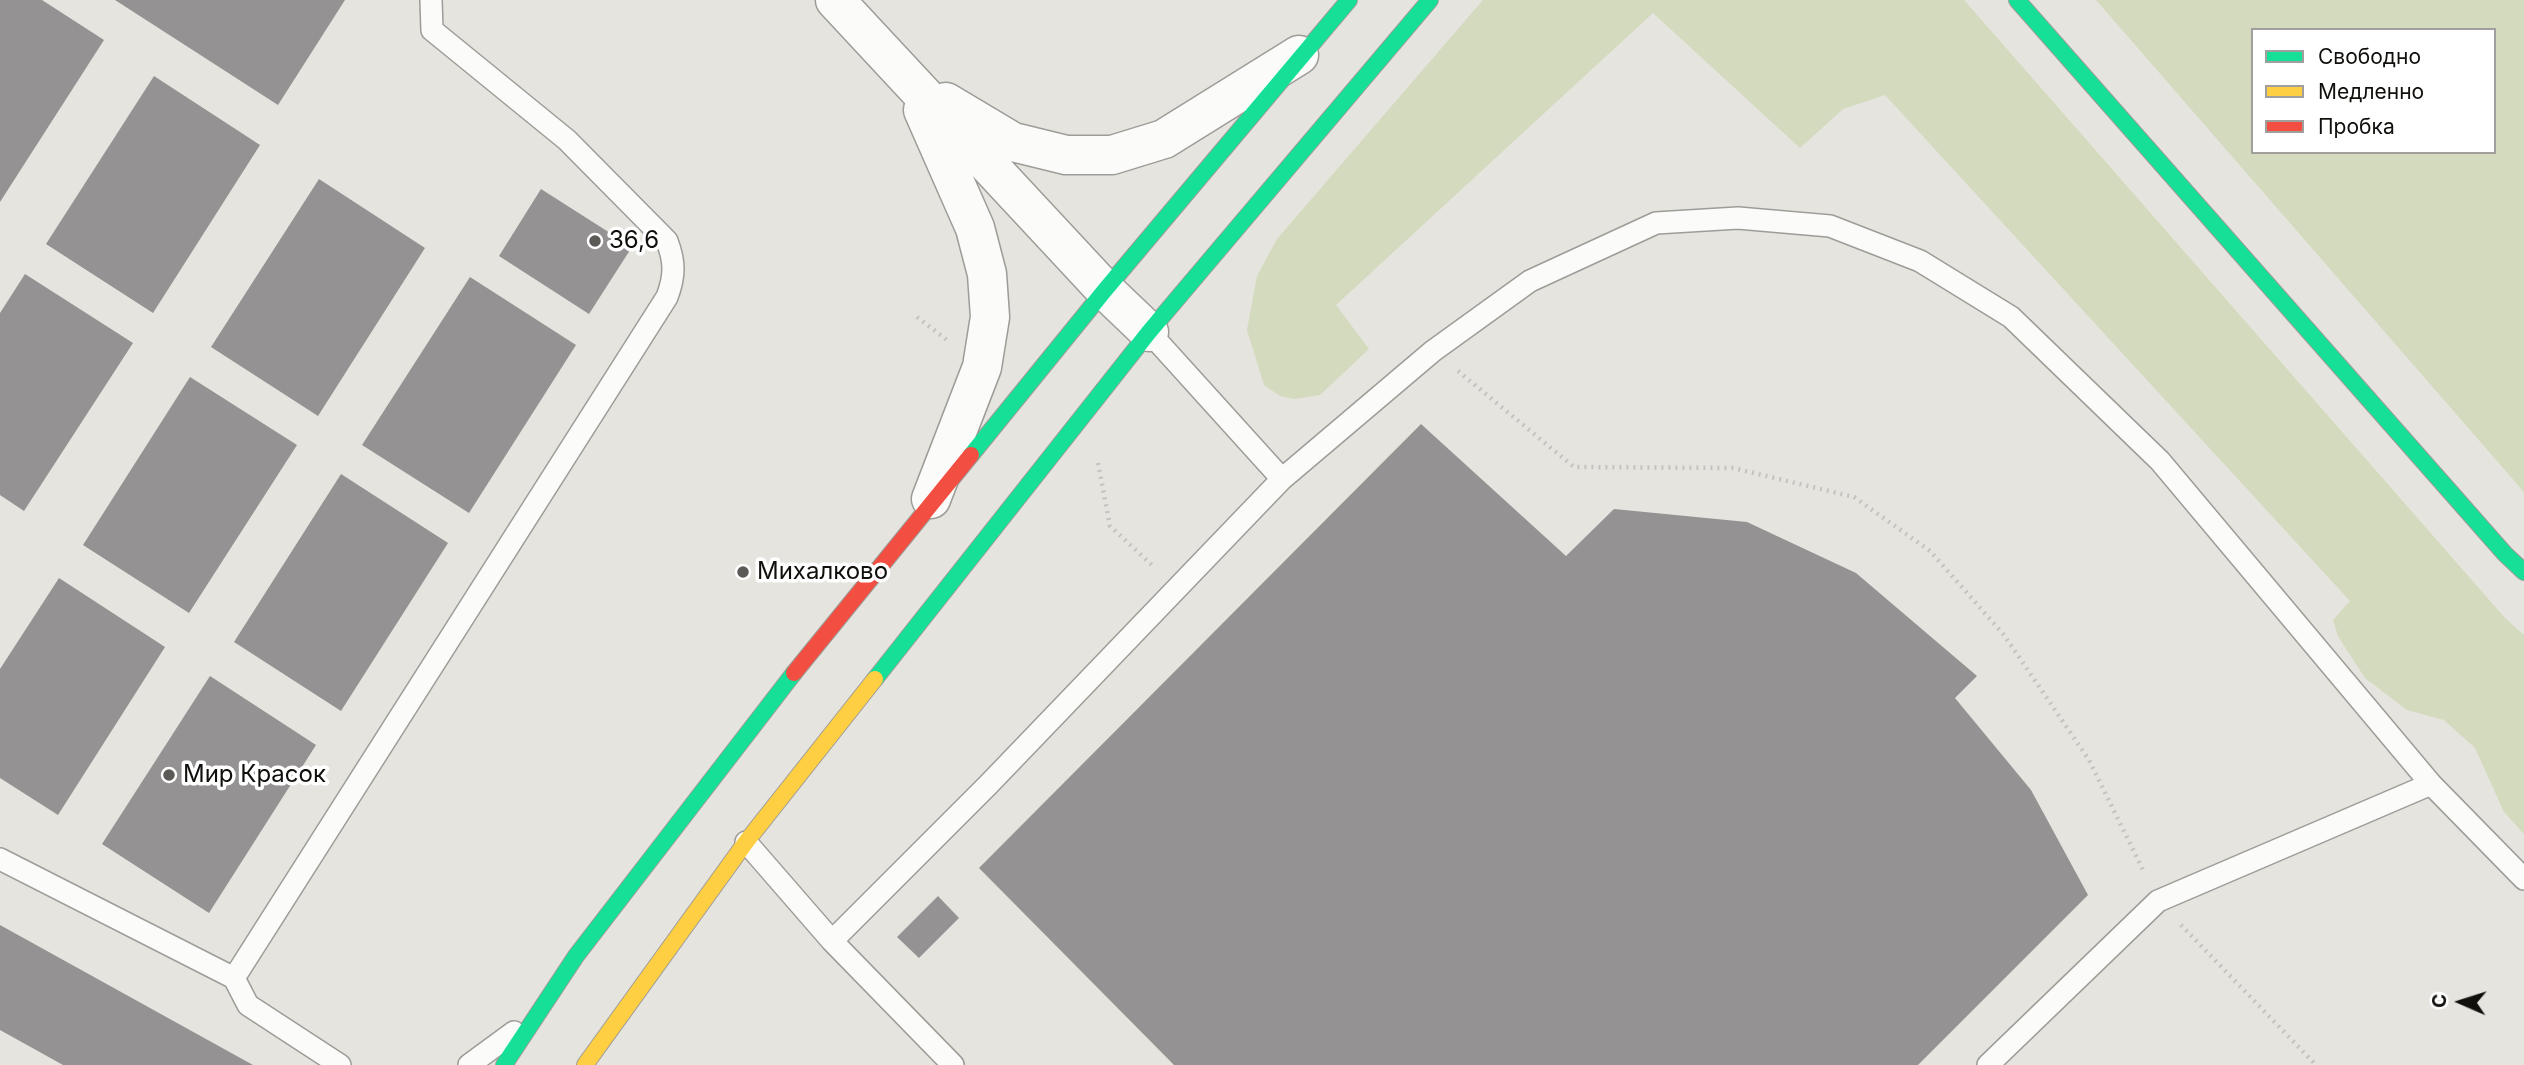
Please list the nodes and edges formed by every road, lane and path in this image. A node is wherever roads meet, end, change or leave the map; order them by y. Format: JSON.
{"nodes":[{"id":1,"x":431,"y":0,"type":"edge"},
{"id":2,"x":835,"y":0,"type":"edge"},
{"id":3,"x":1349,"y":0,"type":"edge"},
{"id":4,"x":1430,"y":0,"type":"edge"},
{"id":5,"x":2017,"y":0,"type":"edge"},
{"id":6,"x":1308,"y":49,"type":"junction"},
{"id":7,"x":911,"y":82,"type":"junction"},
{"id":8,"x":1105,"y":290,"type":"junction"},
{"id":9,"x":917,"y":317,"type":"dead end"},
{"id":10,"x":1149,"y":332,"type":"junction"},
{"id":11,"x":954,"y":345,"type":"dead end"},
{"id":12,"x":1433,"y":351,"type":"junction"},
{"id":13,"x":1097,"y":455,"type":"dead end"},
{"id":14,"x":1282,"y":479,"type":"junction"},
{"id":15,"x":928,"y":507,"type":"junction"},
{"id":16,"x":2524,"y":572,"type":"edge"},
{"id":17,"x":1177,"y":588,"type":"junction"},
{"id":18,"x":2431,"y":784,"type":"junction"},
{"id":19,"x":746,"y":842,"type":"junction"},
{"id":20,"x":0,"y":859,"type":"edge"},
{"id":21,"x":2524,"y":879,"type":"edge"},
{"id":22,"x":2158,"y":901,"type":"junction"},
{"id":23,"x":832,"y":941,"type":"junction"},
{"id":24,"x":234,"y":978,"type":"junction"},
{"id":25,"x":538,"y":1014,"type":"junction"},
{"id":26,"x":340,"y":1065,"type":"edge"},
{"id":27,"x":469,"y":1065,"type":"edge"},
{"id":28,"x":504,"y":1065,"type":"edge"},
{"id":29,"x":584,"y":1065,"type":"edge"},
{"id":30,"x":953,"y":1065,"type":"edge"},
{"id":31,"x":1988,"y":1065,"type":"edge"},
{"id":32,"x":2316,"y":1065,"type":"edge"}],
"edges":[{"from":1,"to":24,"type":"lane"},
{"from":2,"to":7,"type":"street"},
{"from":3,"to":6,"type":"street"},
{"from":4,"to":10,"type":"street"},
{"from":5,"to":16,"type":"street"},
{"from":6,"to":7,"type":"street"},
{"from":6,"to":8,"type":"street"},
{"from":7,"to":8,"type":"street"},
{"from":7,"to":15,"type":"street"},
{"from":8,"to":10,"type":"street"},
{"from":8,"to":15,"type":"street"},
{"from":9,"to":11,"type":"path"},
{"from":10,"to":14,"type":"lane"},
{"from":10,"to":19,"type":"street"},
{"from":12,"to":14,"type":"lane"},
{"from":12,"to":18,"type":"lane"},
{"from":12,"to":22,"type":"path"},
{"from":13,"to":17,"type":"path"},
{"from":14,"to":17,"type":"lane"},
{"from":15,"to":25,"type":"street"},
{"from":17,"to":23,"type":"lane"},
{"from":18,"to":21,"type":"lane"},
{"from":18,"to":22,"type":"lane"},
{"from":19,"to":23,"type":"lane"},
{"from":19,"to":29,"type":"street"},
{"from":20,"to":24,"type":"lane"},
{"from":22,"to":31,"type":"lane"},
{"from":22,"to":32,"type":"path"},
{"from":23,"to":30,"type":"lane"},
{"from":24,"to":26,"type":"lane"},
{"from":25,"to":27,"type":"lane"},
{"from":25,"to":28,"type":"street"}]}
